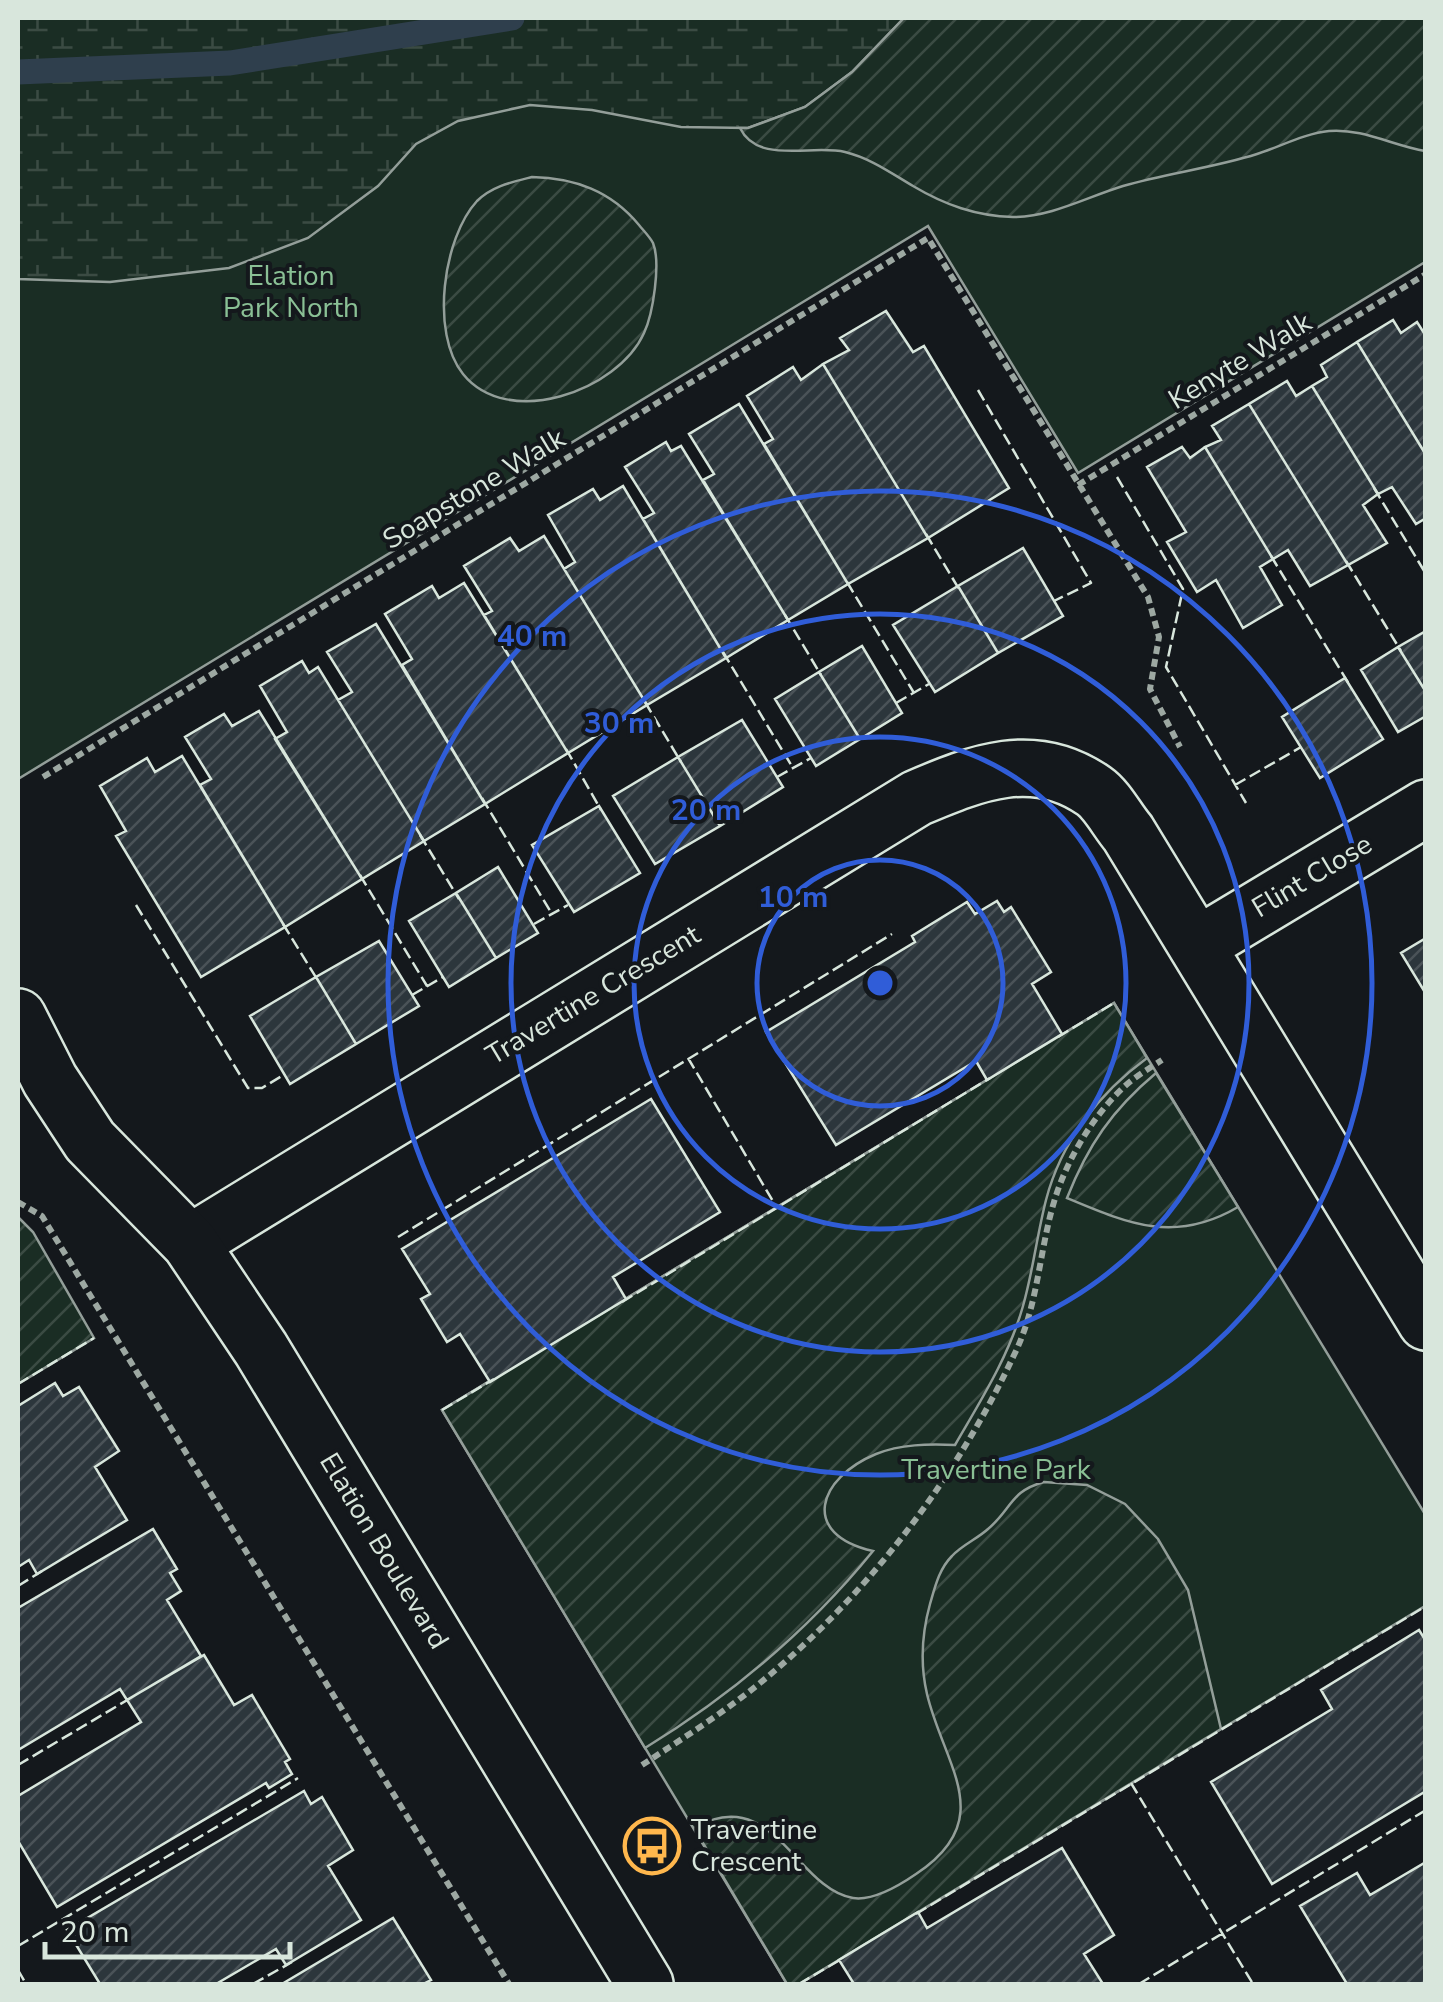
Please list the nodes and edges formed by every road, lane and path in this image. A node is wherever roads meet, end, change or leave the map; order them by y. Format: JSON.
{"nodes":[{"id":1,"x":1426,"y":274,"type":"edge"},
{"id":2,"x":1078,"y":485,"type":"junction"},
{"id":3,"x":1180,"y":747,"type":"dead end"},
{"id":4,"x":43,"y":777,"type":"dead end"},
{"id":5,"x":1426,"y":808,"type":"edge"},
{"id":6,"x":1198,"y":945,"type":"junction"},
{"id":7,"x":18,"y":1018,"type":"edge"},
{"id":8,"x":1162,"y":1060,"type":"dead end"},
{"id":9,"x":18,"y":1102,"type":"edge"},
{"id":10,"x":90,"y":1141,"type":"junction"},
{"id":11,"x":18,"y":1202,"type":"edge"},
{"id":12,"x":190,"y":1243,"type":"junction"},
{"id":13,"x":1426,"y":1322,"type":"edge"},
{"id":14,"x":642,"y":1764,"type":"dead end"},
{"id":15,"x":509,"y":1984,"type":"edge"},
{"id":16,"x":645,"y":1984,"type":"edge"}],
"edges":[{"from":1,"to":2,"type":"path","name":"Kenyte Walk"},
{"from":2,"to":3,"type":"path"},
{"from":2,"to":4,"type":"path","name":"Soapstone Walk"},
{"from":5,"to":6,"type":"street","name":"Flint Close"},
{"from":6,"to":12,"type":"street","name":"Travertine Crescent"},
{"from":6,"to":13,"type":"street","name":"Travertine Crescent"},
{"from":7,"to":10,"type":"street","name":"Elation Boulevard"},
{"from":8,"to":14,"type":"path"},
{"from":9,"to":10,"type":"street","name":"Elation Boulevard"},
{"from":10,"to":12,"type":"street","name":"Elation Boulevard"},
{"from":11,"to":15,"type":"path"},
{"from":12,"to":16,"type":"street","name":"Elation Boulevard"}]}
